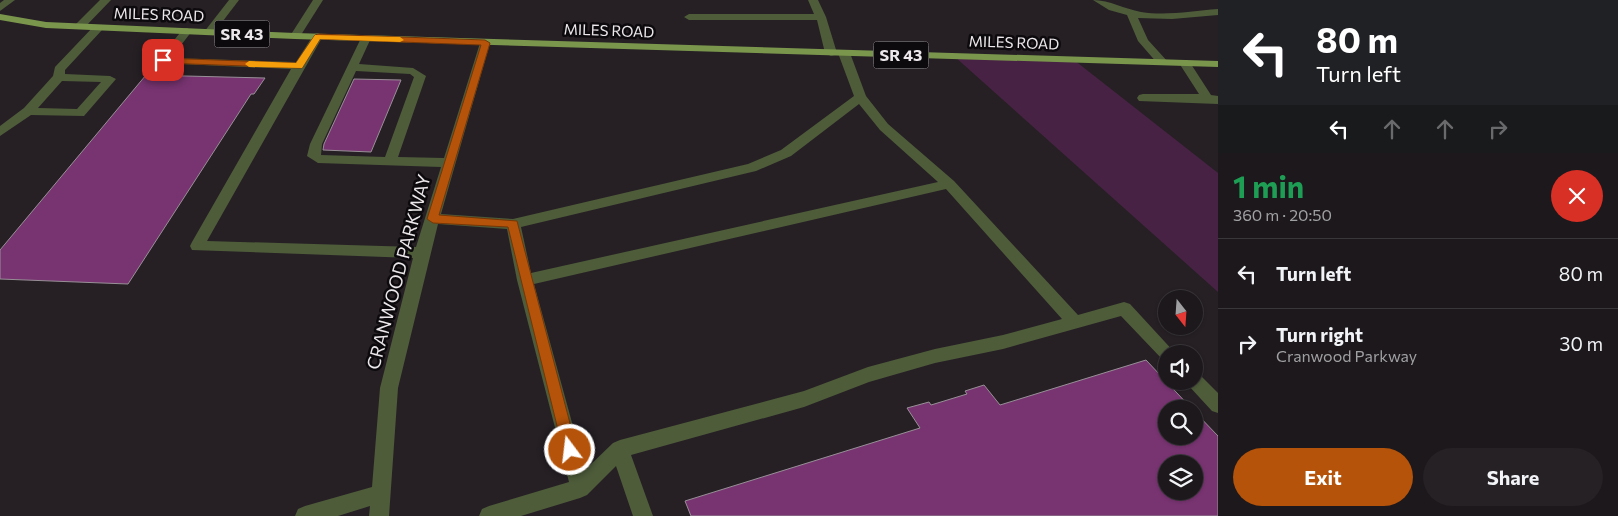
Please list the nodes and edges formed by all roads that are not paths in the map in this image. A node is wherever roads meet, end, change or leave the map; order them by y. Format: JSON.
{"nodes":[{"id":1,"x":10,"y":0,"type":"edge"},
{"id":2,"x":106,"y":0,"type":"edge"},
{"id":3,"x":234,"y":0,"type":"edge"},
{"id":4,"x":318,"y":0,"type":"edge"},
{"id":5,"x":813,"y":0,"type":"edge"},
{"id":6,"x":1098,"y":0,"type":"edge"},
{"id":7,"x":1208,"y":0,"type":"edge"},
{"id":8,"x":0,"y":8,"type":"edge"},
{"id":9,"x":1218,"y":11,"type":"edge"},
{"id":10,"x":1132,"y":15,"type":"junction"},
{"id":11,"x":689,"y":17,"type":"dead end"},
{"id":12,"x":821,"y":17,"type":"junction"},
{"id":13,"x":0,"y":18,"type":"edge"},
{"id":14,"x":79,"y":27,"type":"junction"},
{"id":15,"x":98,"y":28,"type":"junction"},
{"id":16,"x":187,"y":31,"type":"junction"},
{"id":17,"x":209,"y":32,"type":"junction"},
{"id":18,"x":295,"y":36,"type":"junction"},
{"id":19,"x":318,"y":36,"type":"junction"},
{"id":20,"x":366,"y":38,"type":"junction"},
{"id":21,"x":485,"y":43,"type":"junction"},
{"id":22,"x":837,"y":53,"type":"junction"},
{"id":23,"x":1162,"y":62,"type":"junction"},
{"id":24,"x":1185,"y":63,"type":"junction"},
{"id":25,"x":1216,"y":65,"type":"edge"},
{"id":26,"x":299,"y":66,"type":"junction"},
{"id":27,"x":352,"y":68,"type":"junction"},
{"id":28,"x":59,"y":77,"type":"junction"},
{"id":29,"x":860,"y":97,"type":"junction"},
{"id":30,"x":1143,"y":98,"type":"dead end"},
{"id":31,"x":1212,"y":99,"type":"edge"},
{"id":32,"x":28,"y":112,"type":"junction"},
{"id":33,"x":0,"y":132,"type":"edge"},
{"id":34,"x":390,"y":161,"type":"junction"},
{"id":35,"x":449,"y":163,"type":"junction"},
{"id":36,"x":949,"y":184,"type":"junction"},
{"id":37,"x":433,"y":219,"type":"junction"},
{"id":38,"x":513,"y":224,"type":"junction"},
{"id":39,"x":422,"y":253,"type":"junction"},
{"id":40,"x":526,"y":280,"type":"junction"},
{"id":41,"x":1076,"y":323,"type":"junction"},
{"id":42,"x":1159,"y":345,"type":"edge"},
{"id":43,"x":1203,"y":389,"type":"edge"},
{"id":44,"x":1218,"y":405,"type":"edge"},
{"id":45,"x":620,"y":449,"type":"junction"},
{"id":46,"x":580,"y":488,"type":"junction"},
{"id":47,"x":379,"y":494,"type":"junction"},
{"id":48,"x":305,"y":516,"type":"edge"},
{"id":49,"x":379,"y":516,"type":"edge"},
{"id":50,"x":489,"y":516,"type":"edge"},
{"id":51,"x":643,"y":516,"type":"edge"}],
"edges":[{"from":1,"to":8,"type":"street"},
{"from":2,"to":14,"type":"street"},
{"from":3,"to":17,"type":"street"},
{"from":4,"to":18,"type":"street"},
{"from":5,"to":12,"type":"street"},
{"from":6,"to":10,"type":"street"},
{"from":7,"to":9,"type":"street"},
{"from":9,"to":10,"type":"street"},
{"from":10,"to":23,"type":"street"},
{"from":11,"to":12,"type":"street"},
{"from":12,"to":22,"type":"street"},
{"from":13,"to":14,"type":"main road","name":"MILES ROAD","number":"SR 43"},
{"from":14,"to":15,"type":"main road","name":"MILES ROAD","number":"SR 43"},
{"from":15,"to":16,"type":"main road","name":"MILES ROAD","number":"SR 43"},
{"from":15,"to":28,"type":"street"},
{"from":16,"to":17,"type":"main road","name":"MILES ROAD","number":"SR 43"},
{"from":16,"to":26,"type":"street"},
{"from":17,"to":18,"type":"main road","name":"MILES ROAD","number":"SR 43"},
{"from":18,"to":19,"type":"main road","name":"MILES ROAD","number":"SR 43"},
{"from":19,"to":20,"type":"main road","name":"MILES ROAD","number":"SR 43"},
{"from":19,"to":26,"type":"street"},
{"from":20,"to":21,"type":"main road","name":"MILES ROAD","number":"SR 43"},
{"from":20,"to":27,"type":"street"},
{"from":21,"to":22,"type":"main road","name":"MILES ROAD","number":"SR 43"},
{"from":21,"to":35,"type":"street","name":"CRANWOOD PARKWAY"},
{"from":22,"to":23,"type":"main road","name":"MILES ROAD","number":"SR 43"},
{"from":22,"to":29,"type":"street"},
{"from":23,"to":24,"type":"main road","name":"MILES ROAD","number":"SR 43"},
{"from":24,"to":25,"type":"main road","name":"MILES ROAD","number":"SR 43"},
{"from":24,"to":31,"type":"street"},
{"from":26,"to":39,"type":"street"},
{"from":27,"to":34,"type":"street"},
{"from":27,"to":34,"type":"street"},
{"from":28,"to":32,"type":"street"},
{"from":28,"to":32,"type":"street"},
{"from":29,"to":36,"type":"street"},
{"from":29,"to":38,"type":"street"},
{"from":30,"to":31,"type":"street"},
{"from":32,"to":33,"type":"street"},
{"from":34,"to":35,"type":"street"},
{"from":35,"to":37,"type":"street","name":"CRANWOOD PARKWAY"},
{"from":36,"to":40,"type":"street"},
{"from":36,"to":41,"type":"street"},
{"from":37,"to":38,"type":"street"},
{"from":37,"to":39,"type":"street","name":"CRANWOOD PARKWAY"},
{"from":38,"to":40,"type":"street"},
{"from":39,"to":47,"type":"street","name":"CRANWOOD PARKWAY"},
{"from":40,"to":46,"type":"street"},
{"from":41,"to":42,"type":"street"},
{"from":41,"to":45,"type":"street"},
{"from":43,"to":44,"type":"street"},
{"from":45,"to":46,"type":"street"},
{"from":45,"to":51,"type":"street"},
{"from":46,"to":50,"type":"street"},
{"from":47,"to":48,"type":"street"},
{"from":47,"to":49,"type":"street","name":"CRANWOOD PARKWAY"}]}
